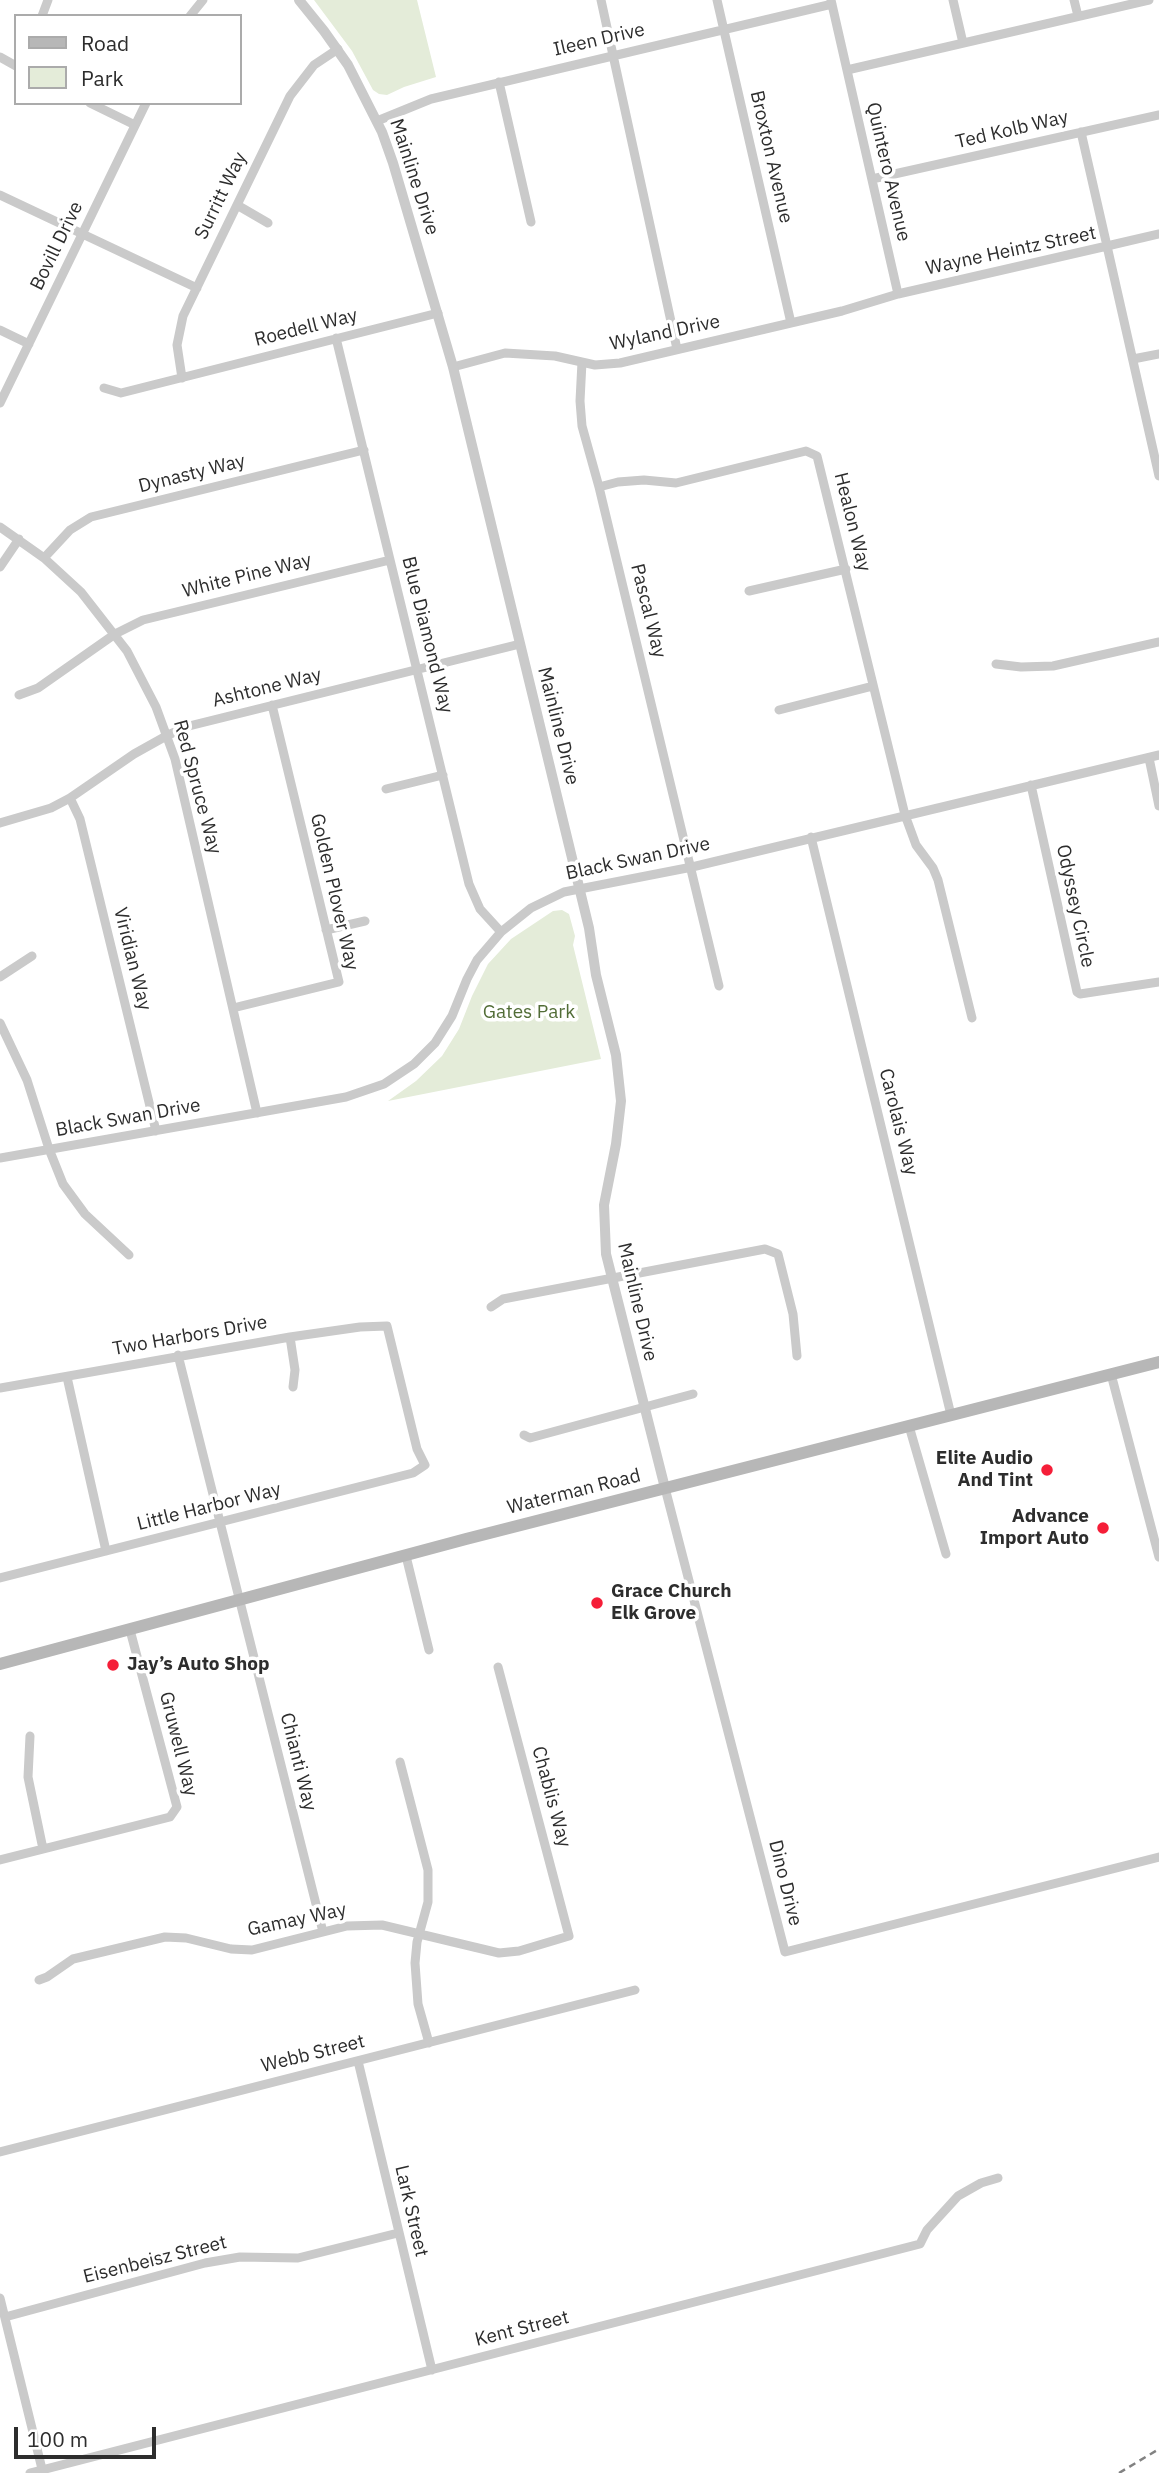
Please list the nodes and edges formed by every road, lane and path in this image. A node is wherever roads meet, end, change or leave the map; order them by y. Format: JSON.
{"nodes":[{"id":1,"x":203,"y":0,"type":"edge"},
{"id":2,"x":299,"y":0,"type":"edge"},
{"id":3,"x":600,"y":0,"type":"edge"},
{"id":4,"x":717,"y":0,"type":"edge"},
{"id":5,"x":953,"y":0,"type":"edge"},
{"id":6,"x":1074,"y":0,"type":"edge"},
{"id":7,"x":1149,"y":0,"type":"edge"},
{"id":8,"x":832,"y":2,"type":"edge"},
{"id":9,"x":192,"y":14,"type":"edge"},
{"id":10,"x":1078,"y":16,"type":"junction"},
{"id":11,"x":724,"y":29,"type":"junction"},
{"id":12,"x":963,"y":43,"type":"junction"},
{"id":13,"x":338,"y":49,"type":"junction"},
{"id":14,"x":613,"y":55,"type":"junction"},
{"id":15,"x":847,"y":70,"type":"junction"},
{"id":16,"x":499,"y":82,"type":"junction"},
{"id":17,"x":94,"y":105,"type":"edge"},
{"id":18,"x":145,"y":105,"type":"edge"},
{"id":19,"x":1159,"y":115,"type":"edge"},
{"id":20,"x":377,"y":121,"type":"junction"},
{"id":21,"x":135,"y":125,"type":"junction"},
{"id":22,"x":1081,"y":132,"type":"junction"},
{"id":23,"x":872,"y":179,"type":"junction"},
{"id":24,"x":0,"y":195,"type":"edge"},
{"id":25,"x":237,"y":205,"type":"junction"},
{"id":26,"x":531,"y":222,"type":"dead end"},
{"id":27,"x":268,"y":223,"type":"dead end"},
{"id":28,"x":82,"y":234,"type":"junction"},
{"id":29,"x":1157,"y":235,"type":"edge"},
{"id":30,"x":1107,"y":246,"type":"junction"},
{"id":31,"x":197,"y":288,"type":"junction"},
{"id":32,"x":898,"y":294,"type":"junction"},
{"id":33,"x":438,"y":313,"type":"junction"},
{"id":34,"x":791,"y":323,"type":"junction"},
{"id":35,"x":0,"y":330,"type":"edge"},
{"id":36,"x":336,"y":338,"type":"junction"},
{"id":37,"x":29,"y":344,"type":"junction"},
{"id":38,"x":677,"y":349,"type":"junction"},
{"id":39,"x":1159,"y":354,"type":"edge"},
{"id":40,"x":1133,"y":359,"type":"junction"},
{"id":41,"x":582,"y":362,"type":"junction"},
{"id":42,"x":453,"y":367,"type":"junction"},
{"id":43,"x":182,"y":378,"type":"junction"},
{"id":44,"x":104,"y":388,"type":"dead end"},
{"id":45,"x":0,"y":403,"type":"edge"},
{"id":46,"x":363,"y":450,"type":"junction"},
{"id":47,"x":1159,"y":476,"type":"edge"},
{"id":48,"x":599,"y":487,"type":"junction"},
{"id":49,"x":0,"y":527,"type":"edge"},
{"id":50,"x":19,"y":539,"type":"junction"},
{"id":51,"x":44,"y":558,"type":"junction"},
{"id":52,"x":390,"y":559,"type":"junction"},
{"id":53,"x":0,"y":567,"type":"edge"},
{"id":54,"x":846,"y":569,"type":"junction"},
{"id":55,"x":749,"y":592,"type":"dead end"},
{"id":56,"x":115,"y":634,"type":"junction"},
{"id":57,"x":1159,"y":642,"type":"edge"},
{"id":58,"x":520,"y":644,"type":"junction"},
{"id":59,"x":996,"y":664,"type":"dead end"},
{"id":60,"x":417,"y":669,"type":"junction"},
{"id":61,"x":873,"y":686,"type":"junction"},
{"id":62,"x":19,"y":695,"type":"dead end"},
{"id":63,"x":272,"y":705,"type":"junction"},
{"id":64,"x":779,"y":710,"type":"dead end"},
{"id":65,"x":167,"y":735,"type":"junction"},
{"id":66,"x":1154,"y":756,"type":"edge"},
{"id":67,"x":443,"y":775,"type":"junction"},
{"id":68,"x":1031,"y":785,"type":"junction"},
{"id":69,"x":386,"y":789,"type":"dead end"},
{"id":70,"x":70,"y":798,"type":"junction"},
{"id":71,"x":1159,"y":806,"type":"edge"},
{"id":72,"x":905,"y":815,"type":"junction"},
{"id":73,"x":0,"y":823,"type":"edge"},
{"id":74,"x":810,"y":837,"type":"junction"},
{"id":75,"x":692,"y":867,"type":"junction"},
{"id":76,"x":580,"y":887,"type":"junction"},
{"id":77,"x":365,"y":921,"type":"dead end"},
{"id":78,"x":326,"y":930,"type":"junction"},
{"id":79,"x":501,"y":932,"type":"junction"},
{"id":80,"x":32,"y":956,"type":"dead end"},
{"id":81,"x":0,"y":977,"type":"edge"},
{"id":82,"x":1159,"y":982,"type":"edge"},
{"id":83,"x":719,"y":986,"type":"dead end"},
{"id":84,"x":233,"y":1008,"type":"junction"},
{"id":85,"x":972,"y":1018,"type":"dead end"},
{"id":86,"x":0,"y":1023,"type":"edge"},
{"id":87,"x":257,"y":1113,"type":"junction"},
{"id":88,"x":156,"y":1131,"type":"junction"},
{"id":89,"x":48,"y":1149,"type":"junction"},
{"id":90,"x":0,"y":1158,"type":"edge"},
{"id":91,"x":129,"y":1255,"type":"dead end"},
{"id":92,"x":611,"y":1277,"type":"junction"},
{"id":93,"x":491,"y":1307,"type":"dead end"},
{"id":94,"x":290,"y":1337,"type":"junction"},
{"id":95,"x":178,"y":1355,"type":"junction"},
{"id":96,"x":797,"y":1356,"type":"dead end"},
{"id":97,"x":1159,"y":1362,"type":"edge"},
{"id":98,"x":1111,"y":1374,"type":"junction"},
{"id":99,"x":67,"y":1377,"type":"junction"},
{"id":100,"x":293,"y":1387,"type":"dead end"},
{"id":101,"x":0,"y":1388,"type":"edge"},
{"id":102,"x":693,"y":1394,"type":"dead end"},
{"id":103,"x":645,"y":1408,"type":"junction"},
{"id":104,"x":951,"y":1415,"type":"junction"},
{"id":105,"x":909,"y":1426,"type":"junction"},
{"id":106,"x":524,"y":1435,"type":"dead end"},
{"id":107,"x":425,"y":1465,"type":"joint"},
{"id":108,"x":665,"y":1488,"type":"junction"},
{"id":109,"x":220,"y":1523,"type":"junction"},
{"id":110,"x":106,"y":1550,"type":"junction"},
{"id":111,"x":946,"y":1554,"type":"dead end"},
{"id":112,"x":406,"y":1556,"type":"junction"},
{"id":113,"x":1159,"y":1557,"type":"edge"},
{"id":114,"x":0,"y":1578,"type":"edge"},
{"id":115,"x":239,"y":1600,"type":"junction"},
{"id":116,"x":130,"y":1630,"type":"junction"},
{"id":117,"x":429,"y":1650,"type":"dead end"},
{"id":118,"x":0,"y":1664,"type":"edge"},
{"id":119,"x":498,"y":1667,"type":"dead end"},
{"id":120,"x":30,"y":1736,"type":"dead end"},
{"id":121,"x":400,"y":1762,"type":"dead end"},
{"id":122,"x":43,"y":1849,"type":"junction"},
{"id":123,"x":1159,"y":1857,"type":"edge"},
{"id":124,"x":0,"y":1860,"type":"edge"},
{"id":125,"x":323,"y":1932,"type":"junction"},
{"id":126,"x":420,"y":1933,"type":"junction"},
{"id":127,"x":569,"y":1936,"type":"joint"},
{"id":128,"x":39,"y":1980,"type":"dead end"},
{"id":129,"x":635,"y":1990,"type":"dead end"},
{"id":130,"x":429,"y":2043,"type":"junction"},
{"id":131,"x":358,"y":2061,"type":"junction"},
{"id":132,"x":0,"y":2152,"type":"edge"},
{"id":133,"x":998,"y":2178,"type":"dead end"},
{"id":134,"x":398,"y":2233,"type":"junction"},
{"id":135,"x":0,"y":2298,"type":"edge"},
{"id":136,"x":5,"y":2316,"type":"junction"},
{"id":137,"x":432,"y":2370,"type":"junction"},
{"id":138,"x":42,"y":2472,"type":"edge"},
{"id":139,"x":30,"y":2473,"type":"edge"}],
"edges":[{"from":1,"to":9,"type":"street"},
{"from":2,"to":13,"type":"street","name":"Mainline Drive"},
{"from":3,"to":14,"type":"street"},
{"from":4,"to":11,"type":"street","name":"Broxton Avenue"},
{"from":5,"to":12,"type":"street"},
{"from":6,"to":10,"type":"street"},
{"from":7,"to":10,"type":"street"},
{"from":8,"to":11,"type":"street","name":"Ileen Drive"},
{"from":8,"to":15,"type":"street","name":"Quintero Avenue"},
{"from":10,"to":12,"type":"street"},
{"from":11,"to":14,"type":"street","name":"Ileen Drive"},
{"from":11,"to":34,"type":"street","name":"Broxton Avenue"},
{"from":12,"to":15,"type":"street"},
{"from":13,"to":20,"type":"street","name":"Mainline Drive"},
{"from":13,"to":25,"type":"street","name":"Surritt Way"},
{"from":14,"to":16,"type":"street","name":"Ileen Drive"},
{"from":14,"to":38,"type":"street"},
{"from":15,"to":23,"type":"street","name":"Quintero Avenue"},
{"from":16,"to":20,"type":"street","name":"Ileen Drive"},
{"from":16,"to":26,"type":"street"},
{"from":17,"to":21,"type":"street"},
{"from":18,"to":21,"type":"street","name":"Bovill Drive"},
{"from":19,"to":22,"type":"street","name":"Ted Kolb Way"},
{"from":20,"to":33,"type":"street","name":"Mainline Drive"},
{"from":21,"to":28,"type":"street","name":"Bovill Drive"},
{"from":22,"to":23,"type":"street","name":"Ted Kolb Way"},
{"from":22,"to":30,"type":"street"},
{"from":23,"to":32,"type":"street","name":"Quintero Avenue"},
{"from":24,"to":28,"type":"street"},
{"from":25,"to":27,"type":"street"},
{"from":25,"to":31,"type":"street","name":"Surritt Way"},
{"from":28,"to":31,"type":"street"},
{"from":28,"to":37,"type":"street","name":"Bovill Drive"},
{"from":29,"to":30,"type":"street"},
{"from":30,"to":32,"type":"street","name":"Wayne Heintz Street"},
{"from":30,"to":40,"type":"street","name":"Wayne Heintz Street"},
{"from":31,"to":43,"type":"street","name":"Surritt Way"},
{"from":32,"to":34,"type":"street","name":"Wyland Drive"},
{"from":33,"to":36,"type":"street","name":"Roedell Way"},
{"from":33,"to":42,"type":"street","name":"Mainline Drive"},
{"from":34,"to":38,"type":"street","name":"Wyland Drive"},
{"from":35,"to":37,"type":"street"},
{"from":36,"to":43,"type":"street","name":"Roedell Way"},
{"from":36,"to":46,"type":"street","name":"Blue Diamond Way"},
{"from":37,"to":45,"type":"street","name":"Bovill Drive"},
{"from":38,"to":41,"type":"street","name":"Wyland Drive"},
{"from":39,"to":40,"type":"street"},
{"from":40,"to":47,"type":"street","name":"Wayne Heintz Street"},
{"from":41,"to":42,"type":"street","name":"Wyland Drive"},
{"from":41,"to":48,"type":"street","name":"Pascal Way"},
{"from":42,"to":58,"type":"street","name":"Mainline Drive"},
{"from":43,"to":44,"type":"street","name":"Roedell Way"},
{"from":46,"to":51,"type":"street","name":"Dynasty Way"},
{"from":46,"to":52,"type":"street","name":"Blue Diamond Way"},
{"from":48,"to":54,"type":"street","name":"Healon Way"},
{"from":48,"to":75,"type":"street","name":"Pascal Way"},
{"from":49,"to":50,"type":"street","name":"Red Spruce Way"},
{"from":50,"to":51,"type":"street","name":"Red Spruce Way"},
{"from":50,"to":53,"type":"street"},
{"from":51,"to":56,"type":"street","name":"Red Spruce Way"},
{"from":52,"to":56,"type":"street","name":"White Pine Way"},
{"from":52,"to":60,"type":"street","name":"Blue Diamond Way"},
{"from":54,"to":55,"type":"street"},
{"from":54,"to":61,"type":"street","name":"Healon Way"},
{"from":56,"to":62,"type":"street","name":"White Pine Way"},
{"from":56,"to":65,"type":"street","name":"Red Spruce Way"},
{"from":57,"to":59,"type":"street"},
{"from":58,"to":60,"type":"street","name":"Ashtone Way"},
{"from":58,"to":76,"type":"street","name":"Mainline Drive"},
{"from":60,"to":63,"type":"street","name":"Ashtone Way"},
{"from":60,"to":67,"type":"street","name":"Blue Diamond Way"},
{"from":61,"to":64,"type":"street"},
{"from":61,"to":72,"type":"street","name":"Healon Way"},
{"from":63,"to":65,"type":"street","name":"Ashtone Way"},
{"from":63,"to":78,"type":"street","name":"Golden Plover Way"},
{"from":65,"to":70,"type":"street","name":"Ashtone Way"},
{"from":65,"to":84,"type":"street","name":"Red Spruce Way"},
{"from":66,"to":68,"type":"street","name":"Black Swan Drive"},
{"from":66,"to":71,"type":"street"},
{"from":67,"to":69,"type":"street"},
{"from":67,"to":79,"type":"street","name":"Blue Diamond Way"},
{"from":68,"to":72,"type":"street","name":"Black Swan Drive"},
{"from":68,"to":82,"type":"street","name":"Odyssey Circle"},
{"from":70,"to":73,"type":"street","name":"Ashtone Way"},
{"from":70,"to":88,"type":"street","name":"Viridian Way"},
{"from":72,"to":74,"type":"street","name":"Black Swan Drive"},
{"from":72,"to":85,"type":"street","name":"Healon Way"},
{"from":74,"to":75,"type":"street","name":"Black Swan Drive"},
{"from":74,"to":104,"type":"street","name":"Carolais Way"},
{"from":75,"to":76,"type":"street","name":"Black Swan Drive"},
{"from":75,"to":83,"type":"street","name":"Pascal Way"},
{"from":76,"to":79,"type":"street","name":"Black Swan Drive"},
{"from":76,"to":92,"type":"street","name":"Mainline Drive"},
{"from":77,"to":78,"type":"street"},
{"from":78,"to":84,"type":"street","name":"Golden Plover Way"},
{"from":79,"to":87,"type":"street","name":"Black Swan Drive"},
{"from":80,"to":81,"type":"street"},
{"from":84,"to":87,"type":"street","name":"Red Spruce Way"},
{"from":86,"to":89,"type":"street"},
{"from":87,"to":88,"type":"street","name":"Black Swan Drive"},
{"from":88,"to":89,"type":"street","name":"Black Swan Drive"},
{"from":89,"to":90,"type":"street","name":"Black Swan Drive"},
{"from":89,"to":91,"type":"street"},
{"from":92,"to":93,"type":"street"},
{"from":92,"to":96,"type":"street"},
{"from":92,"to":103,"type":"street","name":"Mainline Drive"},
{"from":94,"to":95,"type":"street","name":"Two Harbors Drive"},
{"from":94,"to":100,"type":"street"},
{"from":94,"to":107,"type":"street","name":"Two Harbors Drive"},
{"from":95,"to":99,"type":"street","name":"Two Harbors Drive"},
{"from":95,"to":109,"type":"street","name":"Chianti Way"},
{"from":97,"to":98,"type":"main road","name":"Waterman Road"},
{"from":98,"to":104,"type":"main road","name":"Waterman Road"},
{"from":98,"to":113,"type":"street"},
{"from":99,"to":101,"type":"street","name":"Two Harbors Drive"},
{"from":99,"to":110,"type":"street"},
{"from":102,"to":103,"type":"street"},
{"from":103,"to":106,"type":"street"},
{"from":103,"to":108,"type":"street","name":"Mainline Drive"},
{"from":104,"to":105,"type":"main road","name":"Waterman Road"},
{"from":105,"to":108,"type":"main road","name":"Waterman Road"},
{"from":105,"to":111,"type":"street"},
{"from":107,"to":109,"type":"street","name":"Little Harbor Way"},
{"from":108,"to":112,"type":"main road","name":"Waterman Road"},
{"from":108,"to":123,"type":"street","name":"Dino Drive"},
{"from":109,"to":110,"type":"street","name":"Little Harbor Way"},
{"from":109,"to":115,"type":"street","name":"Chianti Way"},
{"from":110,"to":114,"type":"street","name":"Little Harbor Way"},
{"from":112,"to":115,"type":"main road","name":"Waterman Road"},
{"from":112,"to":117,"type":"street"},
{"from":115,"to":116,"type":"main road","name":"Waterman Road"},
{"from":115,"to":125,"type":"street","name":"Chianti Way"},
{"from":116,"to":118,"type":"main road","name":"Waterman Road"},
{"from":116,"to":122,"type":"street","name":"Gruwell Way"},
{"from":119,"to":127,"type":"street","name":"Chablis Way"},
{"from":120,"to":122,"type":"street"},
{"from":121,"to":126,"type":"street"},
{"from":122,"to":124,"type":"street","name":"Gruwell Way"},
{"from":125,"to":126,"type":"street","name":"Gamay Way"},
{"from":125,"to":128,"type":"street","name":"Gamay Way"},
{"from":126,"to":127,"type":"street","name":"Gamay Way"},
{"from":126,"to":130,"type":"street"},
{"from":129,"to":130,"type":"street","name":"Webb Street"},
{"from":130,"to":131,"type":"street","name":"Webb Street"},
{"from":131,"to":132,"type":"street","name":"Webb Street"},
{"from":131,"to":134,"type":"street","name":"Lark Street"},
{"from":133,"to":137,"type":"street","name":"Kent Street"},
{"from":134,"to":136,"type":"street","name":"Eisenbeisz Street"},
{"from":134,"to":137,"type":"street","name":"Lark Street"},
{"from":135,"to":136,"type":"street"},
{"from":136,"to":138,"type":"street"},
{"from":137,"to":138,"type":"street","name":"Kent Street"},
{"from":138,"to":139,"type":"street","name":"Kent Street"}]}
